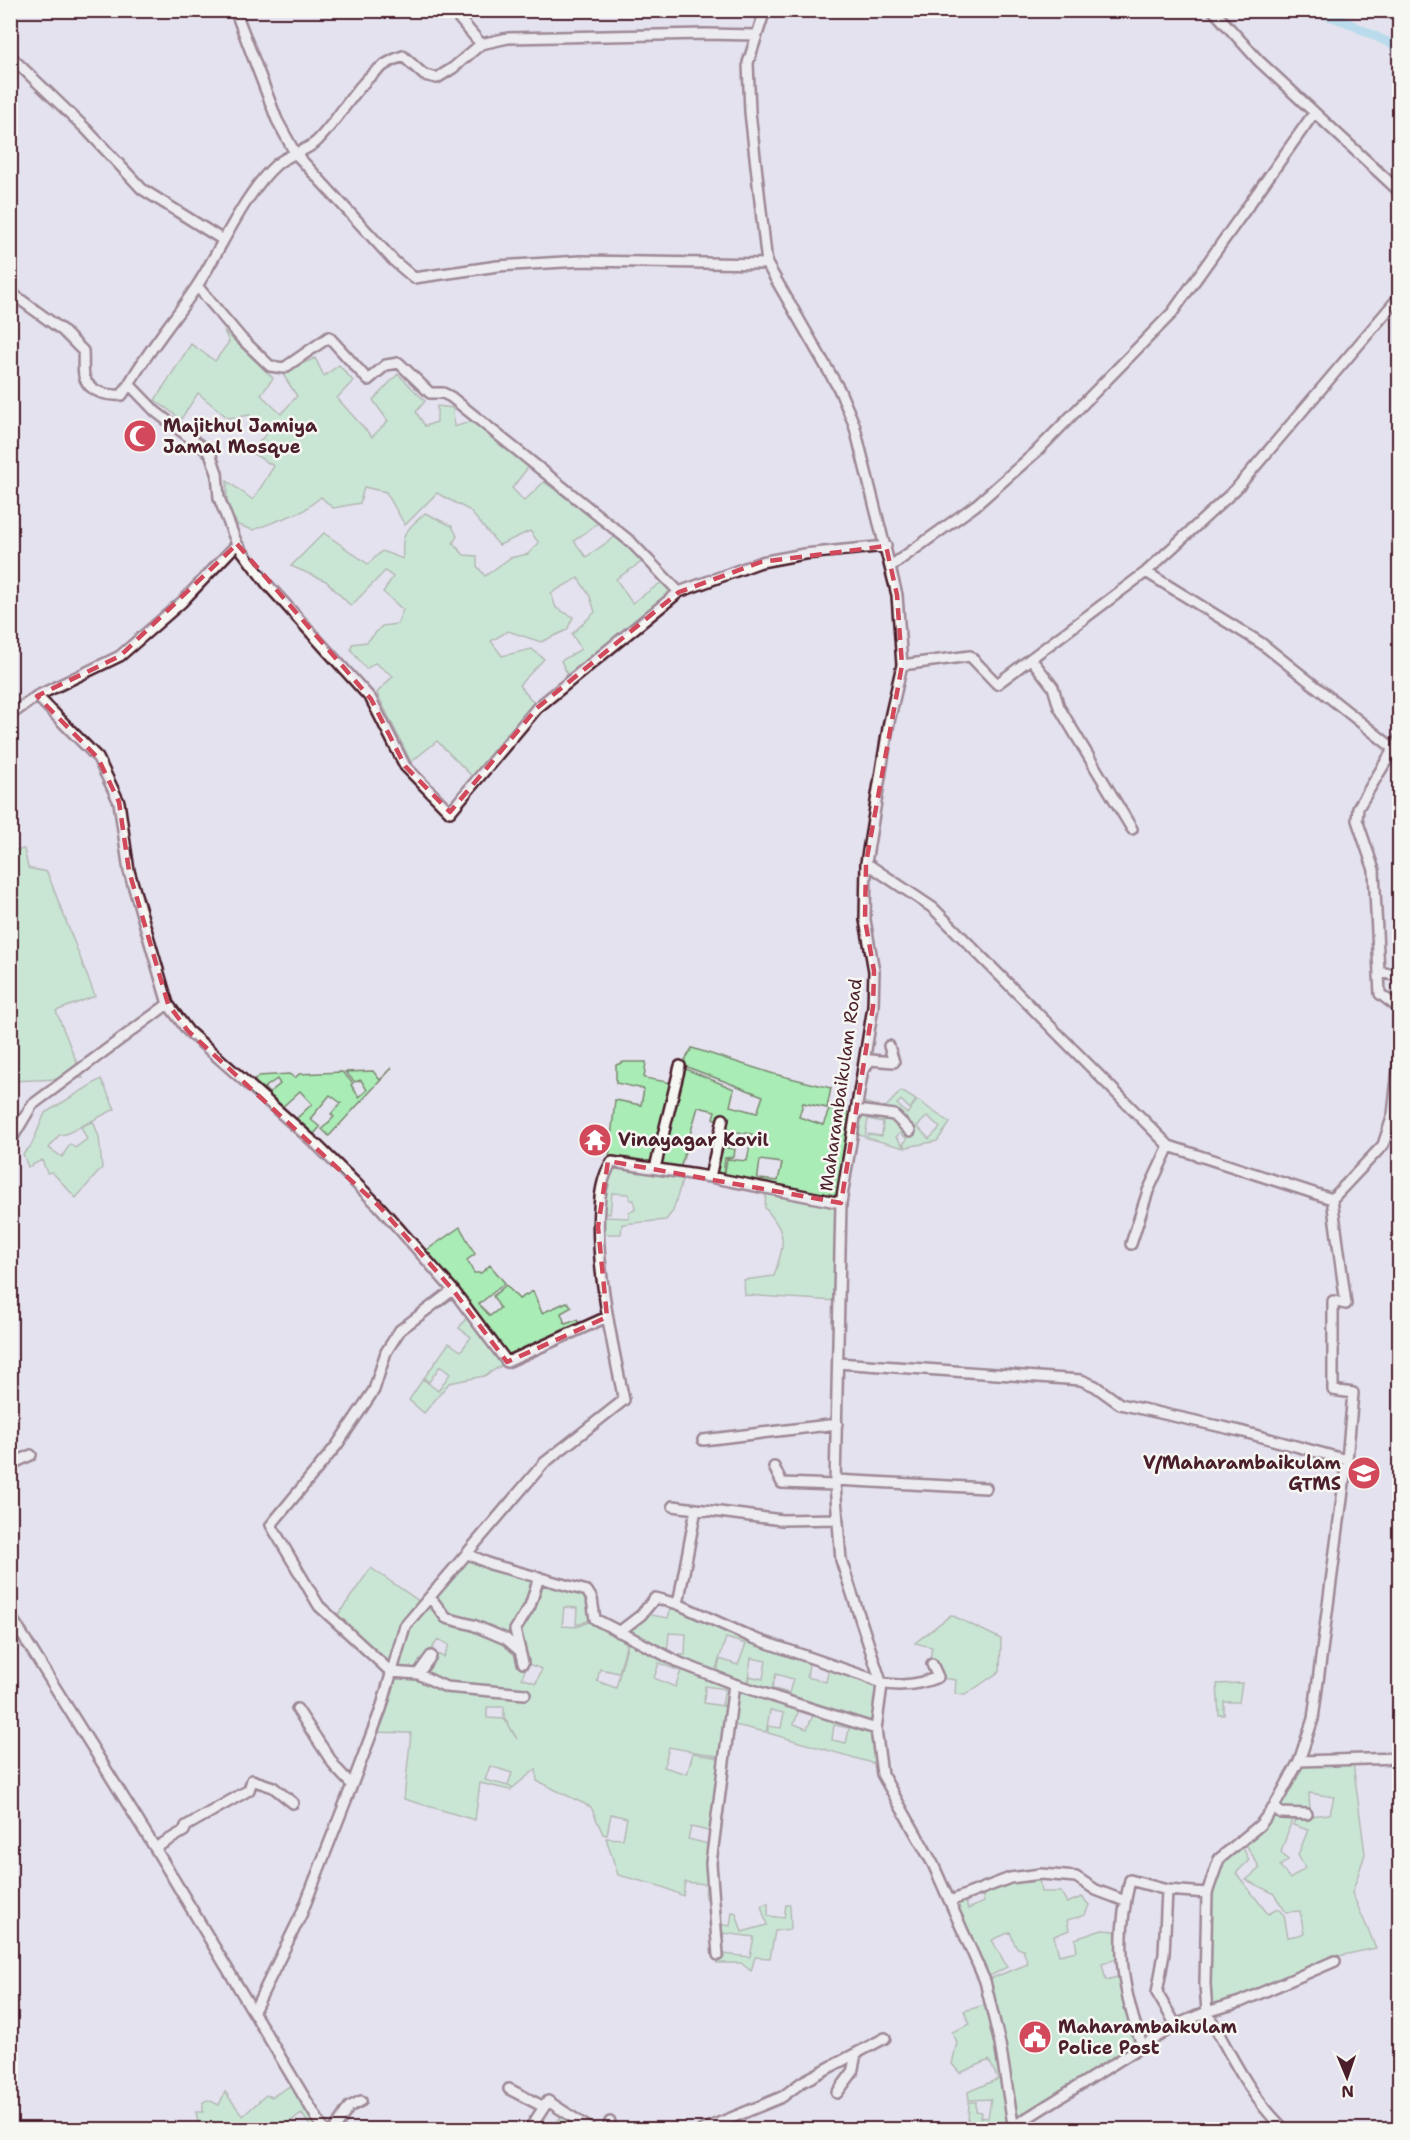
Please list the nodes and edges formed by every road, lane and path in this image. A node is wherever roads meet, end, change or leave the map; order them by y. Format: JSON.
{"nodes":[{"id":1,"x":235,"y":10,"type":"edge"},
{"id":2,"x":452,"y":10,"type":"edge"},
{"id":3,"x":765,"y":10,"type":"edge"},
{"id":4,"x":1213,"y":10,"type":"edge"},
{"id":5,"x":756,"y":35,"type":"junction"},
{"id":6,"x":481,"y":44,"type":"junction"},
{"id":7,"x":10,"y":56,"type":"edge"},
{"id":8,"x":1314,"y":113,"type":"junction"},
{"id":9,"x":296,"y":153,"type":"junction"},
{"id":10,"x":1400,"y":192,"type":"edge"},
{"id":11,"x":224,"y":240,"type":"junction"},
{"id":12,"x":766,"y":264,"type":"junction"},
{"id":13,"x":197,"y":286,"type":"junction"},
{"id":14,"x":10,"y":292,"type":"edge"},
{"id":15,"x":1400,"y":296,"type":"edge"},
{"id":16,"x":129,"y":384,"type":"junction"},
{"id":17,"x":237,"y":544,"type":"junction"},
{"id":18,"x":886,"y":546,"type":"junction"},
{"id":19,"x":891,"y":566,"type":"junction"},
{"id":20,"x":1146,"y":572,"type":"junction"},
{"id":21,"x":679,"y":592,"type":"junction"},
{"id":22,"x":1032,"y":660,"type":"junction"},
{"id":23,"x":902,"y":665,"type":"junction"},
{"id":24,"x":37,"y":696,"type":"junction"},
{"id":25,"x":10,"y":715,"type":"edge"},
{"id":26,"x":1400,"y":738,"type":"edge"},
{"id":27,"x":1393,"y":748,"type":"junction"},
{"id":28,"x":1132,"y":829,"type":"dead end"},
{"id":29,"x":866,"y":863,"type":"junction"},
{"id":30,"x":1379,"y":972,"type":"junction"},
{"id":31,"x":1400,"y":976,"type":"edge"},
{"id":32,"x":168,"y":1004,"type":"junction"},
{"id":33,"x":1400,"y":1009,"type":"edge"},
{"id":34,"x":889,"y":1046,"type":"dead end"},
{"id":35,"x":1400,"y":1050,"type":"edge"},
{"id":36,"x":680,"y":1066,"type":"dead end"},
{"id":37,"x":862,"y":1073,"type":"junction"},
{"id":38,"x":857,"y":1110,"type":"junction"},
{"id":39,"x":723,"y":1119,"type":"dead end"},
{"id":40,"x":910,"y":1131,"type":"dead end"},
{"id":41,"x":10,"y":1142,"type":"edge"},
{"id":42,"x":1169,"y":1146,"type":"junction"},
{"id":43,"x":655,"y":1168,"type":"junction"},
{"id":44,"x":710,"y":1177,"type":"junction"},
{"id":45,"x":1332,"y":1199,"type":"junction"},
{"id":46,"x":840,"y":1203,"type":"junction"},
{"id":47,"x":1131,"y":1244,"type":"dead end"},
{"id":48,"x":453,"y":1290,"type":"junction"},
{"id":49,"x":606,"y":1317,"type":"junction"},
{"id":50,"x":838,"y":1363,"type":"junction"},
{"id":51,"x":837,"y":1424,"type":"junction"},
{"id":52,"x":704,"y":1440,"type":"dead end"},
{"id":53,"x":31,"y":1455,"type":"dead end"},
{"id":54,"x":1347,"y":1460,"type":"junction"},
{"id":55,"x":10,"y":1465,"type":"edge"},
{"id":56,"x":774,"y":1467,"type":"dead end"},
{"id":57,"x":835,"y":1483,"type":"junction"},
{"id":58,"x":986,"y":1488,"type":"dead end"},
{"id":59,"x":673,"y":1506,"type":"dead end"},
{"id":60,"x":696,"y":1509,"type":"junction"},
{"id":61,"x":837,"y":1519,"type":"junction"},
{"id":62,"x":468,"y":1554,"type":"junction"},
{"id":63,"x":539,"y":1577,"type":"junction"},
{"id":64,"x":430,"y":1597,"type":"junction"},
{"id":65,"x":678,"y":1604,"type":"junction"},
{"id":66,"x":10,"y":1615,"type":"edge"},
{"id":67,"x":619,"y":1632,"type":"junction"},
{"id":68,"x":520,"y":1651,"type":"junction"},
{"id":69,"x":431,"y":1656,"type":"dead end"},
{"id":70,"x":523,"y":1664,"type":"dead end"},
{"id":71,"x":932,"y":1664,"type":"dead end"},
{"id":72,"x":391,"y":1672,"type":"junction"},
{"id":73,"x":418,"y":1674,"type":"junction"},
{"id":74,"x":734,"y":1684,"type":"junction"},
{"id":75,"x":882,"y":1685,"type":"junction"},
{"id":76,"x":525,"y":1694,"type":"dead end"},
{"id":77,"x":297,"y":1709,"type":"dead end"},
{"id":78,"x":876,"y":1729,"type":"junction"},
{"id":79,"x":1400,"y":1758,"type":"edge"},
{"id":80,"x":1299,"y":1761,"type":"junction"},
{"id":81,"x":352,"y":1785,"type":"junction"},
{"id":82,"x":293,"y":1803,"type":"dead end"},
{"id":83,"x":1274,"y":1808,"type":"junction"},
{"id":84,"x":1307,"y":1814,"type":"dead end"},
{"id":85,"x":155,"y":1848,"type":"junction"},
{"id":86,"x":1167,"y":1890,"type":"junction"},
{"id":87,"x":1207,"y":1893,"type":"junction"},
{"id":88,"x":950,"y":1901,"type":"junction"},
{"id":89,"x":1125,"y":1901,"type":"junction"},
{"id":90,"x":718,"y":1955,"type":"dead end"},
{"id":91,"x":1335,"y":1961,"type":"dead end"},
{"id":92,"x":254,"y":2011,"type":"junction"},
{"id":93,"x":1207,"y":2012,"type":"junction"},
{"id":94,"x":1176,"y":2025,"type":"junction"},
{"id":95,"x":885,"y":2038,"type":"dead end"},
{"id":96,"x":1143,"y":2045,"type":"junction"},
{"id":97,"x":856,"y":2054,"type":"junction"},
{"id":98,"x":509,"y":2089,"type":"dead end"},
{"id":99,"x":837,"y":2093,"type":"dead end"},
{"id":100,"x":362,"y":2102,"type":"dead end"},
{"id":101,"x":544,"y":2107,"type":"junction"},
{"id":102,"x":1014,"y":2128,"type":"edge"},
{"id":103,"x":324,"y":2130,"type":"edge"},
{"id":104,"x":334,"y":2130,"type":"edge"},
{"id":105,"x":529,"y":2130,"type":"edge"},
{"id":106,"x":592,"y":2130,"type":"edge"},
{"id":107,"x":702,"y":2130,"type":"edge"},
{"id":108,"x":1285,"y":2130,"type":"edge"}],
"edges":[{"from":1,"to":9,"type":"street"},
{"from":2,"to":6,"type":"street"},
{"from":3,"to":5,"type":"street","name":"Maharambaikulam Road"},
{"from":4,"to":8,"type":"street"},
{"from":5,"to":6,"type":"street"},
{"from":5,"to":12,"type":"street","name":"Maharambaikulam Road"},
{"from":6,"to":9,"type":"street"},
{"from":7,"to":11,"type":"street"},
{"from":8,"to":10,"type":"street"},
{"from":8,"to":19,"type":"street"},
{"from":9,"to":11,"type":"street"},
{"from":9,"to":12,"type":"street"},
{"from":11,"to":13,"type":"street"},
{"from":12,"to":18,"type":"street","name":"Maharambaikulam Road"},
{"from":13,"to":16,"type":"street"},
{"from":13,"to":21,"type":"street"},
{"from":14,"to":16,"type":"street"},
{"from":15,"to":20,"type":"street"},
{"from":16,"to":17,"type":"street"},
{"from":17,"to":21,"type":"street"},
{"from":17,"to":24,"type":"street"},
{"from":18,"to":19,"type":"street","name":"Maharambaikulam Road"},
{"from":18,"to":21,"type":"street"},
{"from":19,"to":23,"type":"street","name":"Maharambaikulam Road"},
{"from":20,"to":22,"type":"street"},
{"from":20,"to":27,"type":"street"},
{"from":22,"to":23,"type":"street"},
{"from":22,"to":28,"type":"street"},
{"from":23,"to":29,"type":"street","name":"Maharambaikulam Road"},
{"from":24,"to":25,"type":"street"},
{"from":24,"to":32,"type":"street"},
{"from":26,"to":27,"type":"street"},
{"from":27,"to":30,"type":"street"},
{"from":29,"to":37,"type":"street","name":"Maharambaikulam Road"},
{"from":29,"to":42,"type":"street"},
{"from":30,"to":31,"type":"street"},
{"from":30,"to":33,"type":"street"},
{"from":32,"to":41,"type":"street"},
{"from":32,"to":48,"type":"street"},
{"from":34,"to":37,"type":"street"},
{"from":35,"to":45,"type":"street"},
{"from":36,"to":43,"type":"street"},
{"from":37,"to":38,"type":"street","name":"Maharambaikulam Road"},
{"from":38,"to":40,"type":"street"},
{"from":38,"to":46,"type":"street","name":"Maharambaikulam Road"},
{"from":39,"to":44,"type":"street"},
{"from":42,"to":45,"type":"street"},
{"from":42,"to":47,"type":"street"},
{"from":43,"to":44,"type":"street"},
{"from":43,"to":49,"type":"street"},
{"from":44,"to":46,"type":"street"},
{"from":45,"to":54,"type":"street"},
{"from":46,"to":50,"type":"street","name":"Maharambaikulam Road"},
{"from":48,"to":49,"type":"street"},
{"from":48,"to":72,"type":"street"},
{"from":49,"to":62,"type":"street"},
{"from":50,"to":51,"type":"street","name":"Maharambaikulam Road"},
{"from":50,"to":54,"type":"street"},
{"from":51,"to":52,"type":"street"},
{"from":51,"to":57,"type":"street","name":"Maharambaikulam Road"},
{"from":53,"to":55,"type":"street"},
{"from":54,"to":80,"type":"street"},
{"from":56,"to":57,"type":"street"},
{"from":57,"to":58,"type":"street"},
{"from":57,"to":61,"type":"street","name":"Maharambaikulam Road"},
{"from":59,"to":60,"type":"street"},
{"from":60,"to":61,"type":"street"},
{"from":60,"to":65,"type":"street"},
{"from":61,"to":75,"type":"street","name":"Maharambaikulam Road"},
{"from":62,"to":63,"type":"street"},
{"from":62,"to":64,"type":"street"},
{"from":63,"to":67,"type":"street"},
{"from":63,"to":68,"type":"street"},
{"from":64,"to":68,"type":"street"},
{"from":64,"to":72,"type":"street"},
{"from":65,"to":67,"type":"street"},
{"from":65,"to":75,"type":"street"},
{"from":66,"to":85,"type":"street"},
{"from":67,"to":74,"type":"street"},
{"from":68,"to":70,"type":"street"},
{"from":69,"to":73,"type":"street"},
{"from":71,"to":75,"type":"street"},
{"from":72,"to":73,"type":"street"},
{"from":72,"to":81,"type":"street"},
{"from":73,"to":76,"type":"street"},
{"from":74,"to":78,"type":"street"},
{"from":74,"to":90,"type":"street"},
{"from":75,"to":78,"type":"street","name":"Maharambaikulam Road"},
{"from":77,"to":81,"type":"street"},
{"from":78,"to":88,"type":"street","name":"Maharambaikulam Road"},
{"from":79,"to":80,"type":"street"},
{"from":80,"to":83,"type":"street"},
{"from":81,"to":92,"type":"street"},
{"from":82,"to":85,"type":"street"},
{"from":83,"to":84,"type":"street"},
{"from":83,"to":87,"type":"street"},
{"from":85,"to":92,"type":"street"},
{"from":86,"to":87,"type":"street"},
{"from":86,"to":89,"type":"street"},
{"from":86,"to":94,"type":"street"},
{"from":87,"to":93,"type":"street"},
{"from":88,"to":89,"type":"street"},
{"from":88,"to":102,"type":"street","name":"Maharambaikulam Road"},
{"from":89,"to":96,"type":"street"},
{"from":91,"to":93,"type":"street"},
{"from":92,"to":103,"type":"street"},
{"from":93,"to":94,"type":"street"},
{"from":93,"to":108,"type":"street"},
{"from":94,"to":96,"type":"street"},
{"from":95,"to":97,"type":"street"},
{"from":96,"to":102,"type":"street"},
{"from":97,"to":99,"type":"street"},
{"from":97,"to":107,"type":"street"},
{"from":98,"to":101,"type":"street"},
{"from":100,"to":104,"type":"street"},
{"from":101,"to":105,"type":"street"},
{"from":101,"to":106,"type":"street"}]}
